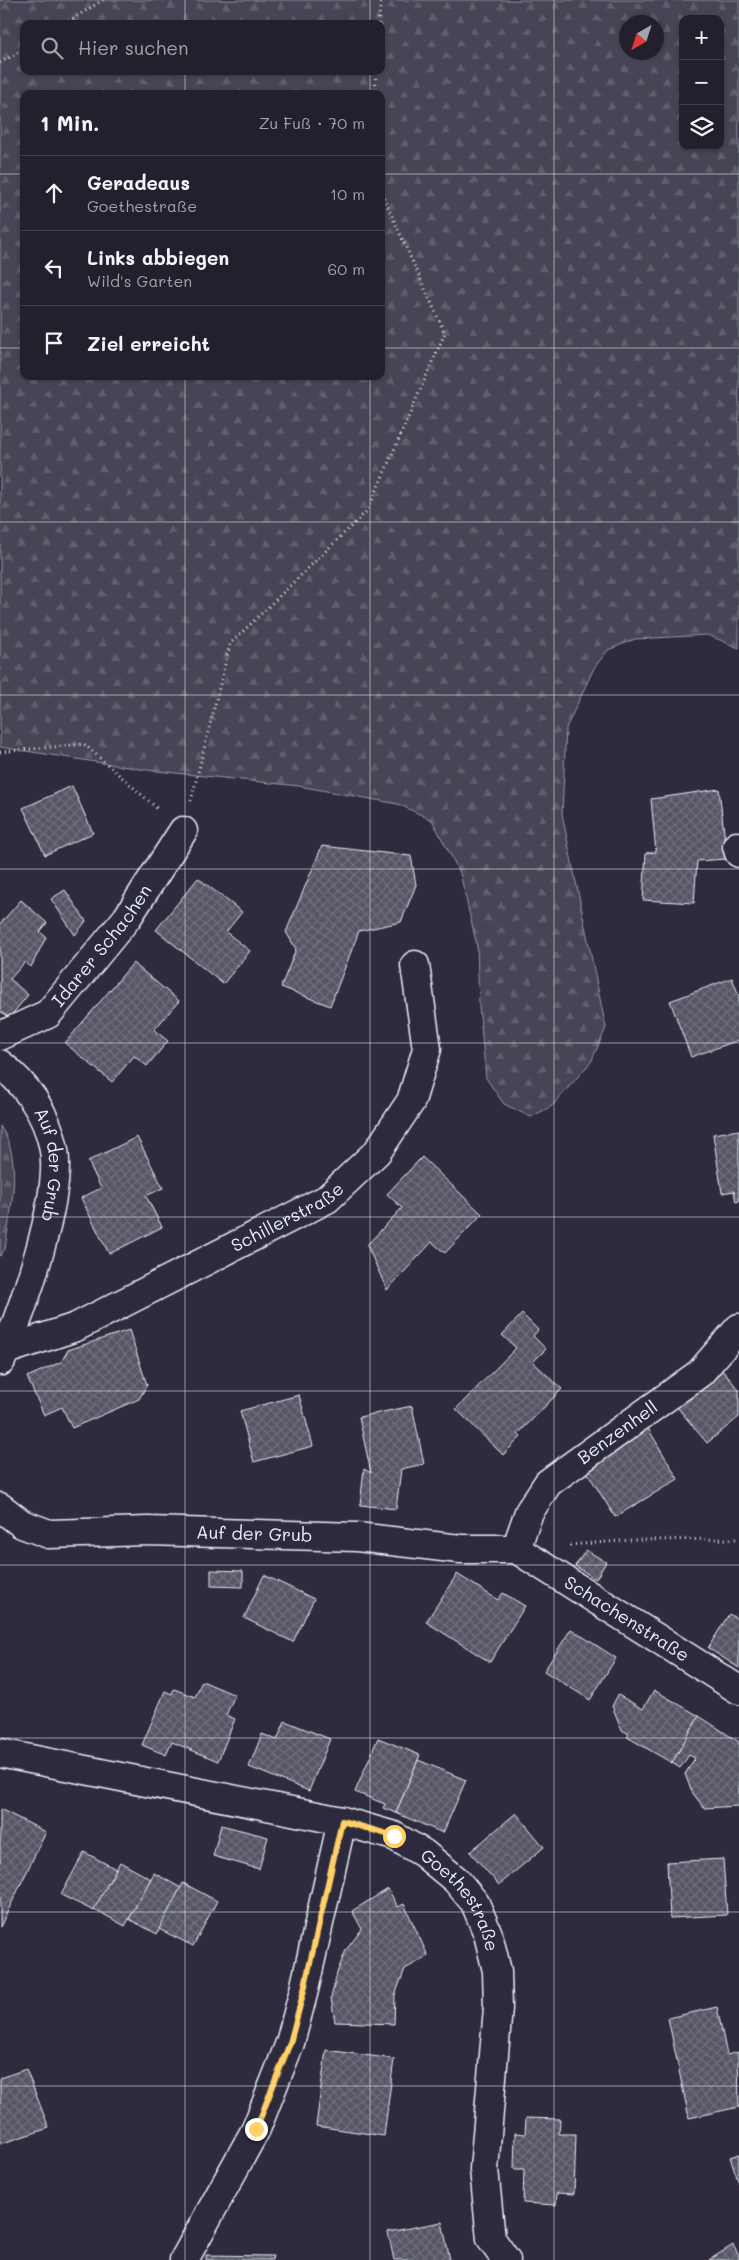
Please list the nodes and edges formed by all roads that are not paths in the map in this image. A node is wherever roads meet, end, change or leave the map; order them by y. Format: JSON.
{"nodes":[{"id":1,"x":183,"y":831,"type":"road end"},
{"id":2,"x":415,"y":965,"type":"dead end"},
{"id":3,"x":0,"y":1036,"type":"edge"},
{"id":4,"x":0,"y":1064,"type":"edge"},
{"id":5,"x":739,"y":1328,"type":"edge"},
{"id":6,"x":3,"y":1357,"type":"edge"},
{"id":7,"x":0,"y":1507,"type":"edge"},
{"id":8,"x":516,"y":1549,"type":"junction"},
{"id":9,"x":739,"y":1690,"type":"edge"},
{"id":10,"x":0,"y":1753,"type":"edge"},
{"id":11,"x":342,"y":1821,"type":"junction"},
{"id":12,"x":184,"y":2260,"type":"edge"},
{"id":13,"x":506,"y":2260,"type":"edge"}],
"edges":[{"from":1,"to":3,"type":"street","name":"Idarer Schachen"},
{"from":2,"to":6,"type":"street","name":"Schillerstraße"},
{"from":4,"to":6,"type":"street","name":"Auf der Grub"},
{"from":5,"to":8,"type":"street","name":"Benzenhell"},
{"from":7,"to":8,"type":"street","name":"Auf der Grub"},
{"from":8,"to":9,"type":"street","name":"Schachenstraße"},
{"from":10,"to":11,"type":"street","name":"Goethestraße"},
{"from":11,"to":12,"type":"street"},
{"from":11,"to":13,"type":"street","name":"Goethestraße"}]}
